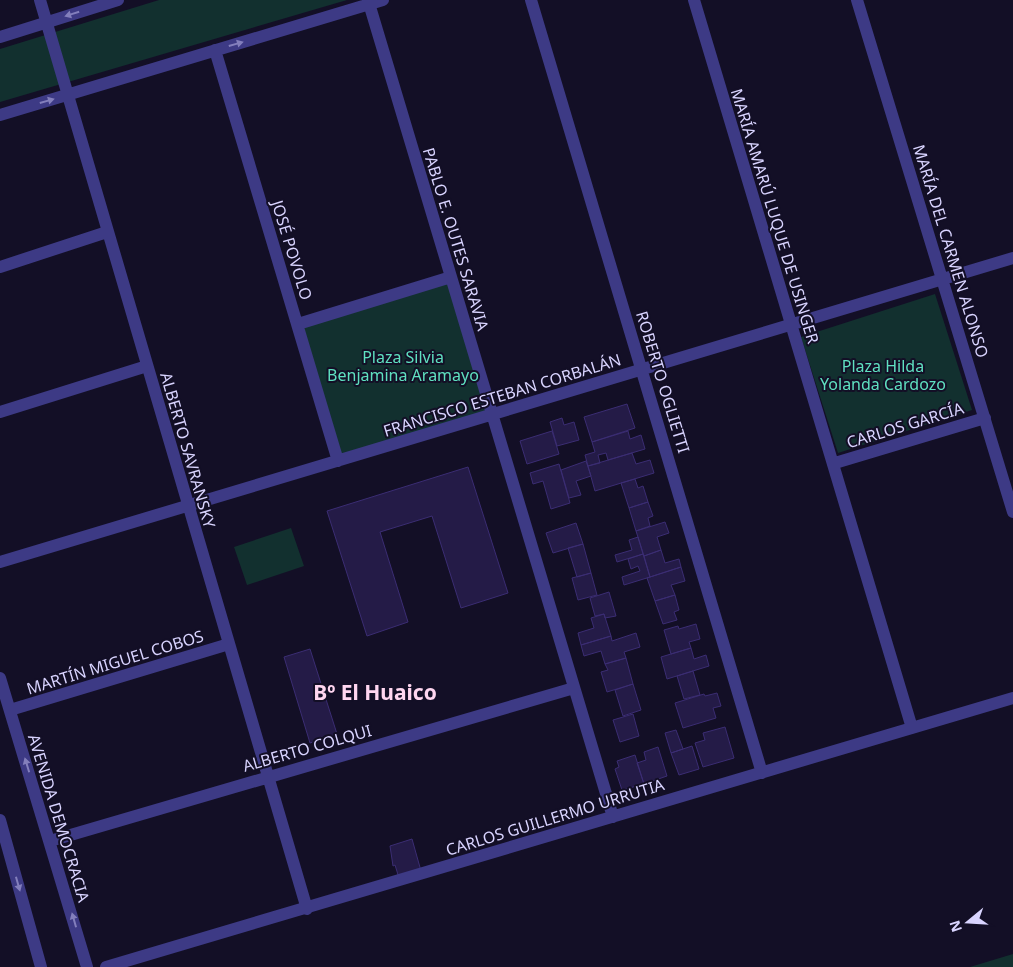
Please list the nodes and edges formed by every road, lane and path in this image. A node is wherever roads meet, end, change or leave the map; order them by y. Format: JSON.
{"nodes":[{"id":1,"x":40,"y":0,"type":"edge"},
{"id":2,"x":118,"y":0,"type":"edge"},
{"id":3,"x":383,"y":0,"type":"edge"},
{"id":4,"x":531,"y":0,"type":"edge"},
{"id":5,"x":694,"y":0,"type":"edge"},
{"id":6,"x":857,"y":0,"type":"edge"},
{"id":7,"x":369,"y":2,"type":"edge"},
{"id":8,"x":47,"y":22,"type":"junction"},
{"id":9,"x":0,"y":37,"type":"edge"},
{"id":10,"x":215,"y":50,"type":"junction"},
{"id":11,"x":67,"y":96,"type":"junction"},
{"id":12,"x":0,"y":115,"type":"edge"},
{"id":13,"x":107,"y":232,"type":"junction"},
{"id":14,"x":1013,"y":258,"type":"edge"},
{"id":15,"x":0,"y":267,"type":"edge"},
{"id":16,"x":451,"y":277,"type":"junction"},
{"id":17,"x":943,"y":279,"type":"junction"},
{"id":18,"x":298,"y":324,"type":"junction"},
{"id":19,"x":791,"y":325,"type":"junction"},
{"id":20,"x":147,"y":366,"type":"junction"},
{"id":21,"x":642,"y":370,"type":"junction"},
{"id":22,"x":0,"y":412,"type":"edge"},
{"id":23,"x":492,"y":414,"type":"junction"},
{"id":24,"x":985,"y":418,"type":"junction"},
{"id":25,"x":338,"y":460,"type":"junction"},
{"id":26,"x":835,"y":463,"type":"junction"},
{"id":27,"x":188,"y":506,"type":"junction"},
{"id":28,"x":1013,"y":512,"type":"edge"},
{"id":29,"x":0,"y":562,"type":"edge"},
{"id":30,"x":229,"y":644,"type":"junction"},
{"id":31,"x":0,"y":678,"type":"edge"},
{"id":32,"x":574,"y":688,"type":"junction"},
{"id":33,"x":1013,"y":698,"type":"edge"},
{"id":34,"x":10,"y":710,"type":"junction"},
{"id":35,"x":912,"y":728,"type":"junction"},
{"id":36,"x":762,"y":773,"type":"junction"},
{"id":37,"x":267,"y":776,"type":"junction"},
{"id":38,"x":612,"y":817,"type":"junction"},
{"id":39,"x":0,"y":820,"type":"edge"},
{"id":40,"x":50,"y":841,"type":"junction"},
{"id":41,"x":5,"y":853,"type":"edge"},
{"id":42,"x":307,"y":909,"type":"junction"},
{"id":43,"x":41,"y":967,"type":"edge"},
{"id":44,"x":87,"y":967,"type":"edge"},
{"id":45,"x":106,"y":967,"type":"edge"}],
"edges":[{"from":1,"to":8,"type":"street","name":"ALBERTO SAVRANSKY"},
{"from":2,"to":8,"type":"street","one_way":true},
{"from":3,"to":7,"type":"street"},
{"from":4,"to":21,"type":"street","name":"ROBERTO OGLIETTI"},
{"from":5,"to":19,"type":"street","name":"MARÍA AMARÚ LUQUE DE USINGER"},
{"from":6,"to":17,"type":"street","name":"MARÍA DEL CARMEN ALONSO"},
{"from":10,"to":7,"type":"street","one_way":true},
{"from":7,"to":16,"type":"street","name":"PABLO E. OUTES SARAVIA"},
{"from":8,"to":9,"type":"street"},
{"from":8,"to":11,"type":"street","name":"ALBERTO SAVRANSKY"},
{"from":10,"to":11,"type":"street"},
{"from":10,"to":18,"type":"street","name":"JOSÉ POVOLO"},
{"from":12,"to":11,"type":"street","one_way":true},
{"from":11,"to":13,"type":"street","name":"ALBERTO SAVRANSKY"},
{"from":13,"to":15,"type":"street"},
{"from":13,"to":20,"type":"street","name":"ALBERTO SAVRANSKY"},
{"from":14,"to":17,"type":"street","name":"FRANCISCO ESTEBAN CORBALÁN"},
{"from":16,"to":18,"type":"street"},
{"from":16,"to":23,"type":"street","name":"PABLO E. OUTES SARAVIA"},
{"from":17,"to":19,"type":"street","name":"FRANCISCO ESTEBAN CORBALÁN"},
{"from":17,"to":24,"type":"street","name":"MARÍA DEL CARMEN ALONSO"},
{"from":18,"to":25,"type":"street","name":"JOSÉ POVOLO"},
{"from":19,"to":21,"type":"street","name":"FRANCISCO ESTEBAN CORBALÁN"},
{"from":19,"to":26,"type":"street","name":"MARÍA AMARÚ LUQUE DE USINGER"},
{"from":20,"to":22,"type":"street"},
{"from":20,"to":27,"type":"street","name":"ALBERTO SAVRANSKY"},
{"from":21,"to":23,"type":"street","name":"FRANCISCO ESTEBAN CORBALÁN"},
{"from":21,"to":36,"type":"street","name":"ROBERTO OGLIETTI"},
{"from":23,"to":25,"type":"street","name":"FRANCISCO ESTEBAN CORBALÁN"},
{"from":23,"to":32,"type":"street","name":"PABLO E. OUTES SARAVIA"},
{"from":24,"to":26,"type":"street","name":"CARLOS GARCÍA"},
{"from":24,"to":28,"type":"street","name":"MARÍA DEL CARMEN ALONSO"},
{"from":25,"to":27,"type":"street","name":"FRANCISCO ESTEBAN CORBALÁN"},
{"from":26,"to":35,"type":"street","name":"MARÍA AMARÚ LUQUE DE USINGER"},
{"from":27,"to":29,"type":"street","name":"FRANCISCO ESTEBAN CORBALÁN"},
{"from":27,"to":30,"type":"street","name":"ALBERTO SAVRANSKY"},
{"from":30,"to":34,"type":"street","name":"MARTÍN MIGUEL COBOS"},
{"from":30,"to":37,"type":"street","name":"ALBERTO SAVRANSKY"},
{"from":31,"to":34,"type":"street","name":"AVENIDA DEMOCRACIA"},
{"from":32,"to":37,"type":"street","name":"ALBERTO COLQUI"},
{"from":32,"to":38,"type":"street","name":"PABLO E. OUTES SARAVIA"},
{"from":33,"to":35,"type":"street","name":"CARLOS GUILLERMO URRUTIA"},
{"from":40,"to":34,"type":"street","name":"AVENIDA DEMOCRACIA","one_way":true},
{"from":35,"to":36,"type":"street","name":"CARLOS GUILLERMO URRUTIA"},
{"from":36,"to":38,"type":"street","name":"CARLOS GUILLERMO URRUTIA"},
{"from":37,"to":40,"type":"street","name":"ALBERTO COLQUI"},
{"from":37,"to":42,"type":"street","name":"ALBERTO SAVRANSKY"},
{"from":38,"to":42,"type":"street","name":"CARLOS GUILLERMO URRUTIA"},
{"from":39,"to":41,"type":"street"},
{"from":44,"to":40,"type":"street","name":"AVENIDA DEMOCRACIA","one_way":true},
{"from":41,"to":43,"type":"street","one_way":true},
{"from":42,"to":45,"type":"street","name":"CARLOS GUILLERMO URRUTIA"}]}
